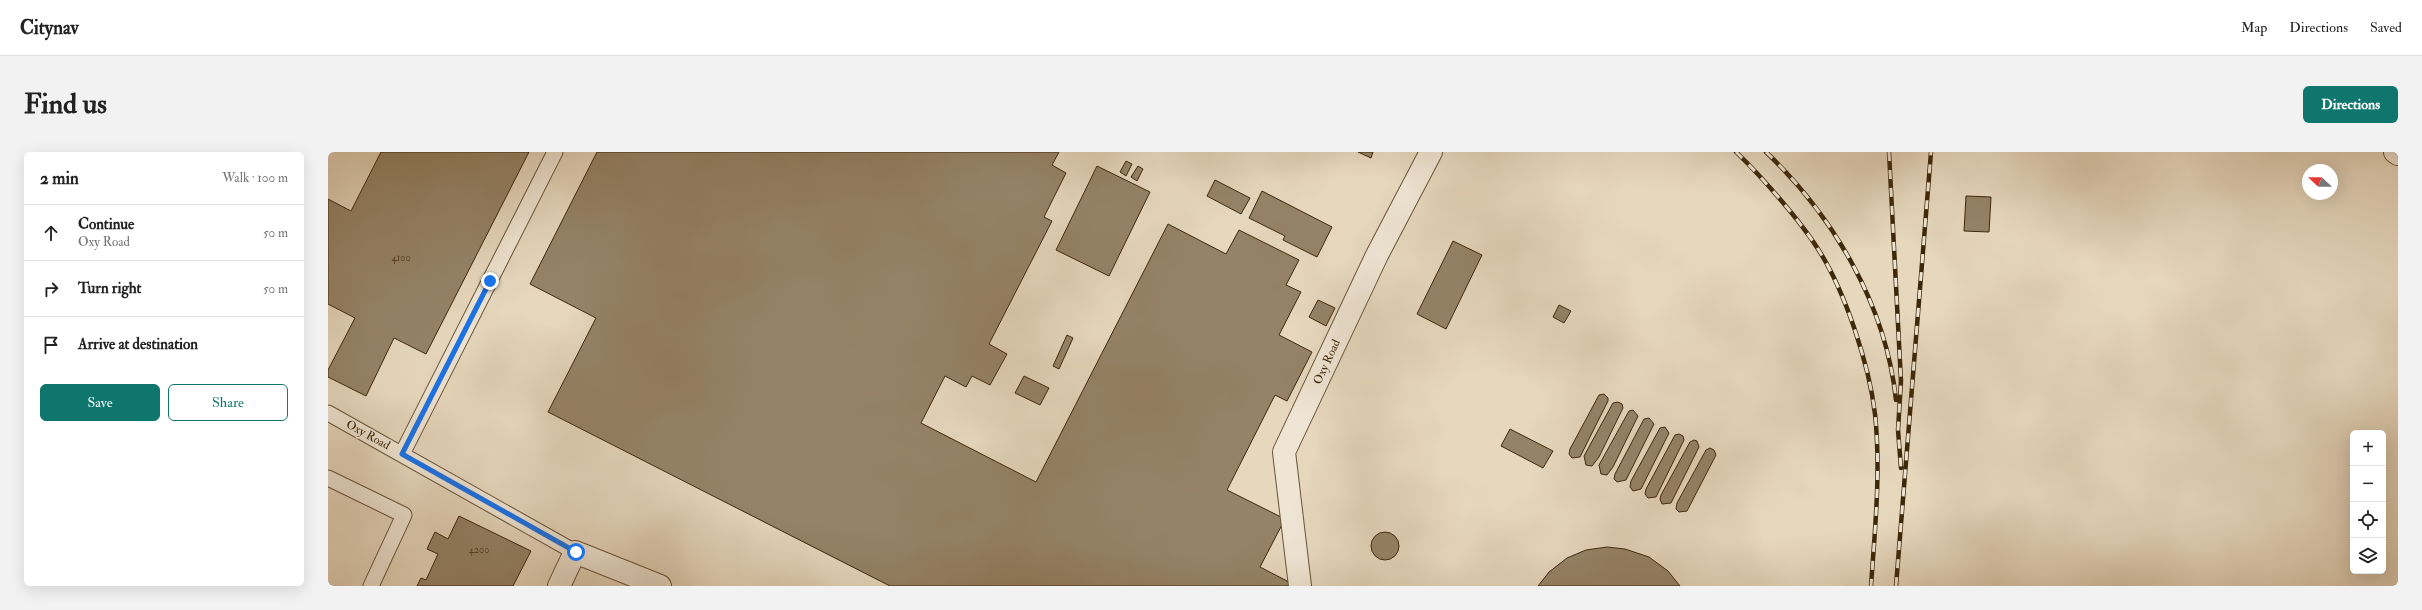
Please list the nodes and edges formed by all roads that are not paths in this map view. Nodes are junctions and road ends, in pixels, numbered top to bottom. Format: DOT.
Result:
graph roads {
  1 [pos="555,152"];
  2 [pos="1431,152"];
  3 [pos="2395,152"];
  4 [pos="2398,154"];
  5 [pos="328,413"];
  6 [pos="402,454"];
  7 [pos="328,478"];
  8 [pos="576,552"];
  9 [pos="371,586"];
  10 [pos="559,586"];
  11 [pos="660,586"];
  12 [pos="1300,586"];
  1 -- 6 [label="lane"];
  2 -- 12 [label="street, Oxy Road"];
  3 -- 4 [label="street"];
  5 -- 6 [label="lane, Oxy Road"];
  6 -- 8 [label="lane, Oxy Road"];
  7 -- 9 [label="lane"];
  8 -- 10 [label="street"];
  8 -- 11 [label="street, Oxy Road"];
}
